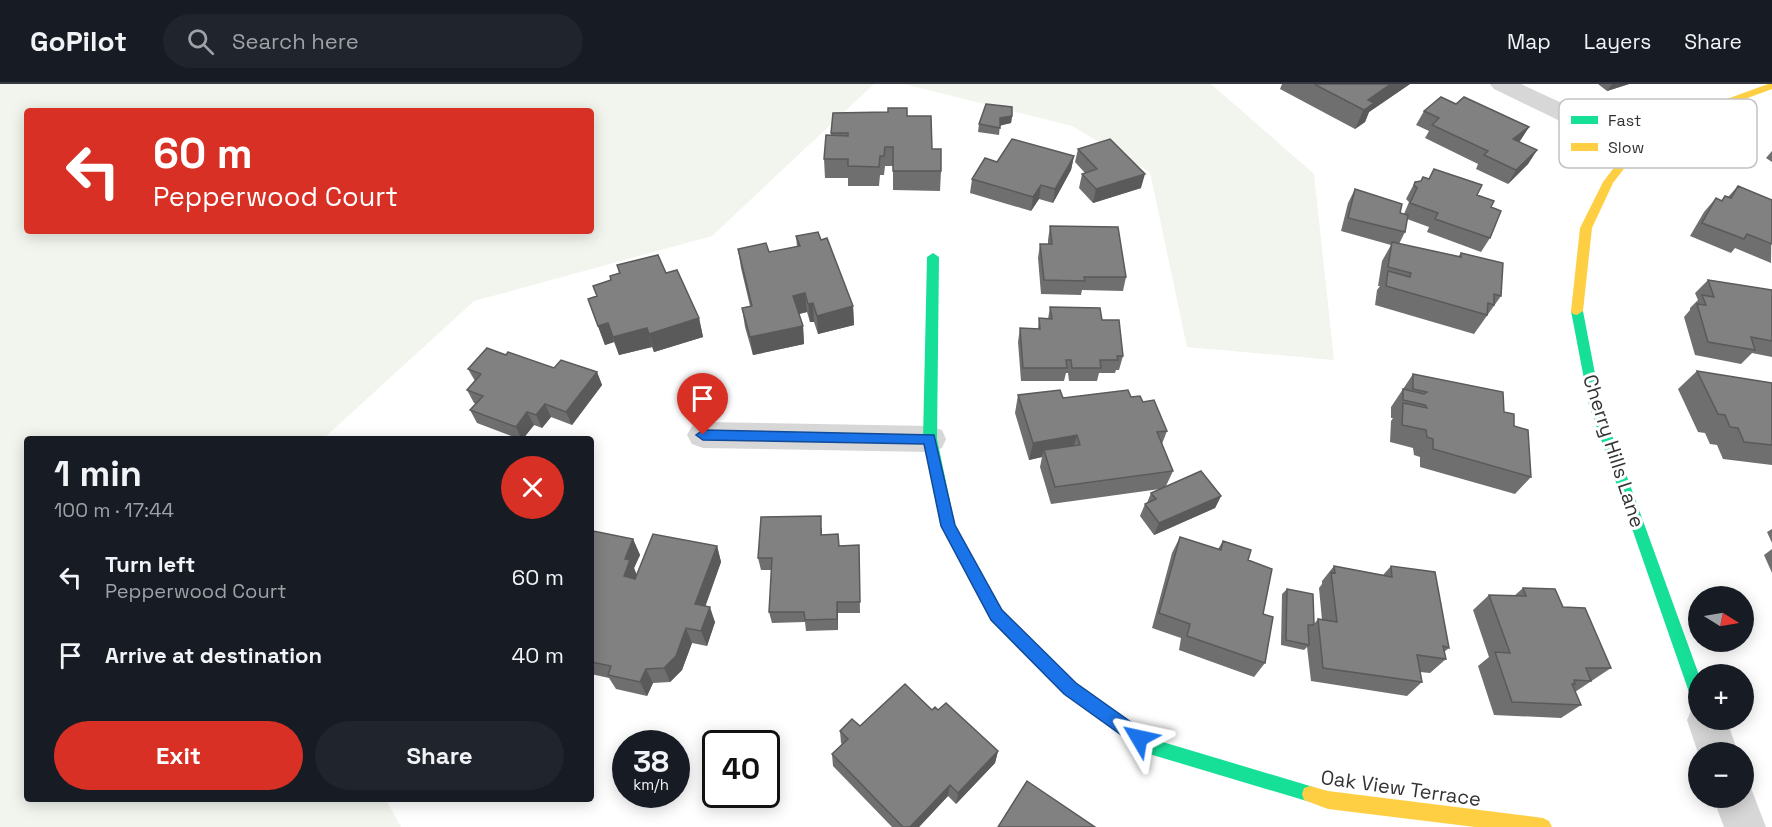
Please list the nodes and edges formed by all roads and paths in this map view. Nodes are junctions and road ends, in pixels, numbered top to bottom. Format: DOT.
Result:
graph roads {
  1 [pos="1502,84"];
  2 [pos="1772,86"];
  3 [pos="1736,99"];
  4 [pos="1559,111"];
  5 [pos="1619,168"];
  6 [pos="933,257"];
  7 [pos="703,435"];
  8 [pos="930,439"];
  9 [pos="1688,667"];
  10 [pos="1737,808"];
  11 [pos="1543,827"];
  12 [pos="1744,827"];
  1 -- 4 [label="street"];
  2 -- 3 [label="street, Cherry Hills Lane"];
  5 -- 9 [label="street, Cherry Hills Lane"];
  6 -- 8 [label="street, Oak View Terrace"];
  7 -- 8 [label="street"];
  8 -- 11 [label="street, Oak View Terrace"];
  10 -- 12 [label="street"];
}
